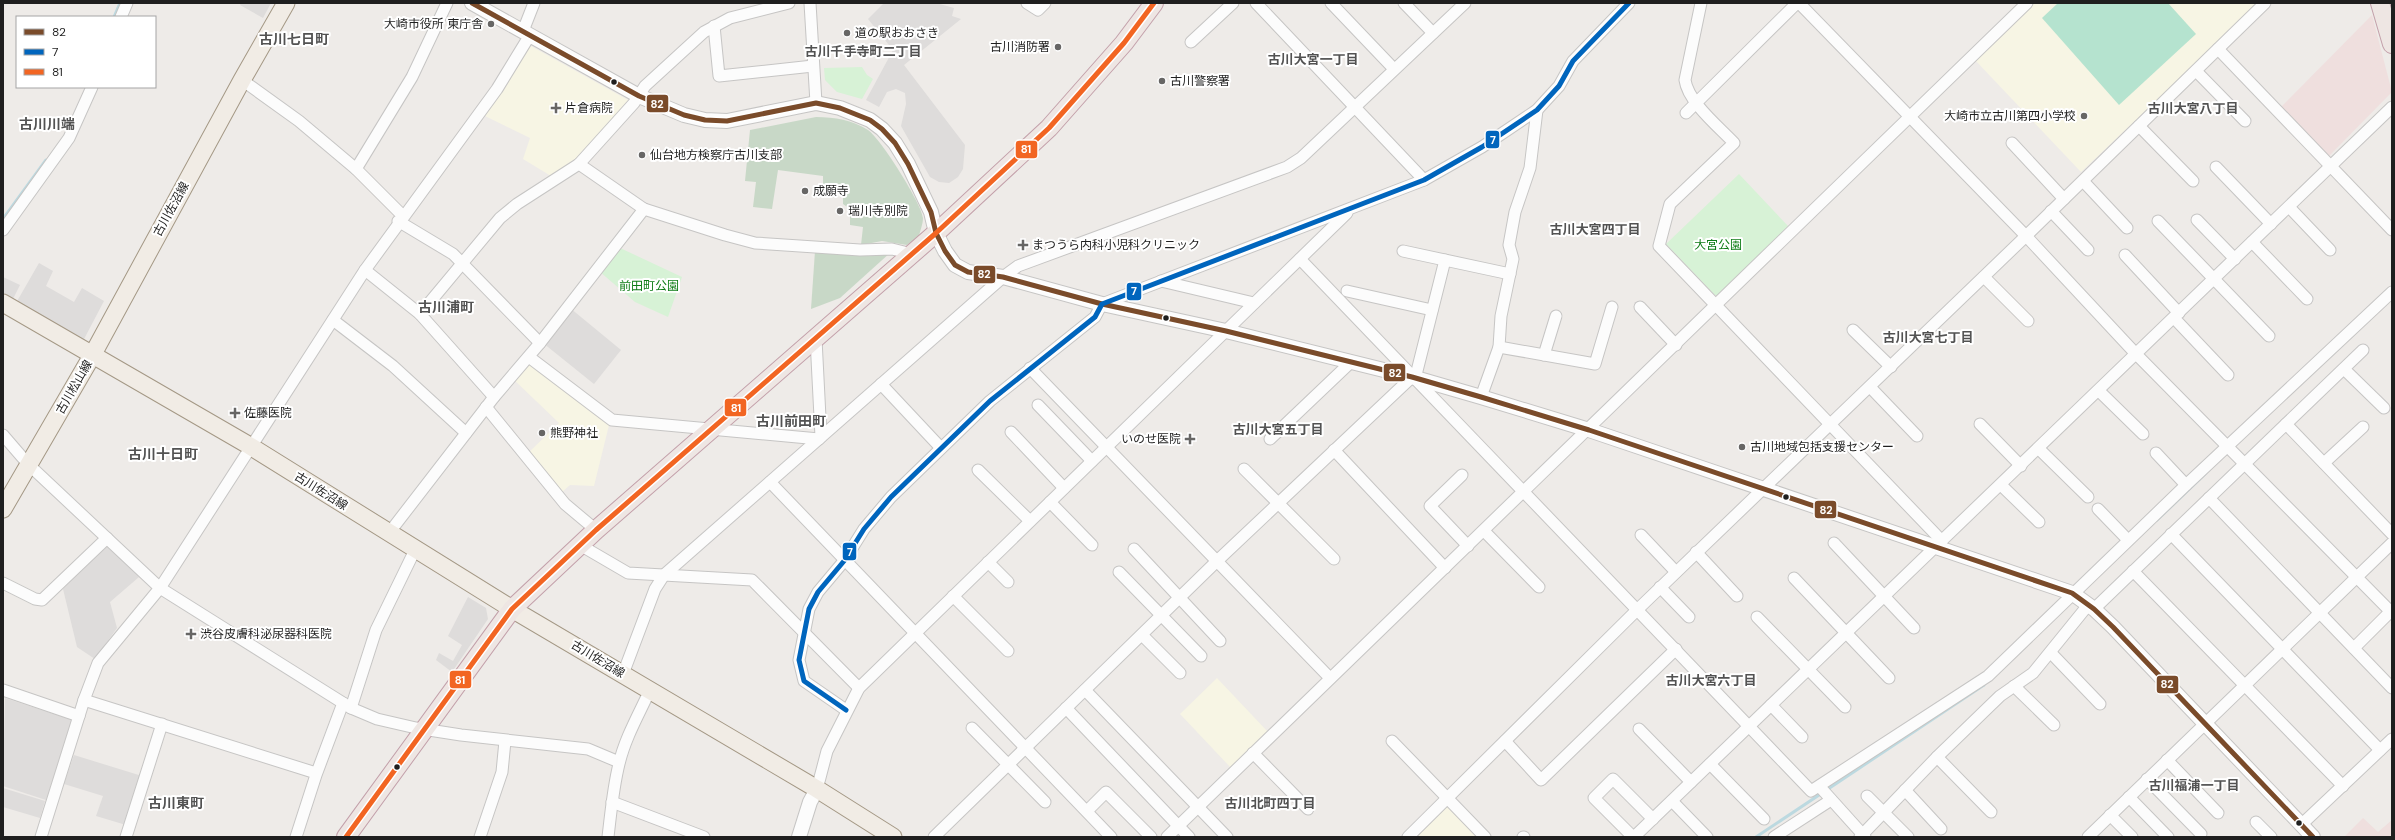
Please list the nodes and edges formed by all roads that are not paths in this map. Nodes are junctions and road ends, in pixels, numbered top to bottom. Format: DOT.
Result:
graph roads {
  1 [pos="127,3"];
  2 [pos="286,3"];
  3 [pos="447,3"];
  4 [pos="472,3"];
  5 [pos="534,3"];
  6 [pos="789,3"];
  7 [pos="810,3"];
  8 [pos="1027,3"];
  9 [pos="1045,3"];
  10 [pos="1154,3"];
  11 [pos="1233,3"];
  12 [pos="1256,3"];
  13 [pos="1331,3"];
  14 [pos="1404,3"];
  15 [pos="1465,3"];
  16 [pos="1629,3"];
  17 [pos="1701,3"];
  18 [pos="1798,3"];
  19 [pos="2027,3"];
  20 [pos="2265,3"];
  21 [pos="2380,3"];
  22 [pos="120,16"];
  23 [pos="714,26"];
  24 [pos="526,33"];
  25 [pos="1433,33"];
  26 [pos="1191,42"];
  27 [pos="2392,44"];
  28 [pos="2218,49"];
  29 [pos="813,66"];
  30 [pos="1394,69"];
  31 [pos="2196,71"];
  32 [pos="242,80"];
  33 [pos="92,88"];
  34 [pos="638,96"];
  35 [pos="816,103"];
  36 [pos="1696,103"];
  37 [pos="1355,107"];
  38 [pos="2392,107"];
  39 [pos="1537,110"];
  40 [pos="1686,113"];
  41 [pos="1910,117"];
  42 [pos="2245,121"];
  43 [pos="2138,126"];
  44 [pos="2012,143"];
  45 [pos="579,164"];
  46 [pos="2216,166"];
  47 [pos="2331,166"];
  48 [pos="356,169"];
  49 [pos="1424,180"];
  50 [pos="2083,181"];
  51 [pos="2193,181"];
  52 [pos="2064,199"];
  53 [pos="2289,207"];
  54 [pos="644,209"];
  55 [pos="1350,210"];
  56 [pos="2051,212"];
  57 [pos="400,219"];
  58 [pos="2197,220"];
  59 [pos="2158,221"];
  60 [pos="2271,224"];
  61 [pos="2127,228"];
  62 [pos="3,230"];
  63 [pos="2392,230"];
  64 [pos="936,233"];
  65 [pos="2026,236"];
  66 [pos="2252,242"];
  67 [pos="2088,250"];
  68 [pos="2330,250"];
  69 [pos="1403,251"];
  70 [pos="912,254"];
  71 [pos="2125,255"];
  72 [pos="1300,259"];
  73 [pos="2235,259"];
  74 [pos="1445,260"];
  75 [pos="462,262"];
  76 [pos="365,270"];
  77 [pos="1510,274"];
  78 [pos="1003,277"];
  79 [pos="1984,277"];
  80 [pos="2214,279"];
  81 [pos="1162,281"];
  82 [pos="1347,291"];
  83 [pos="2392,292"];
  84 [pos="2307,299"];
  85 [pos="1254,303"];
  86 [pos="3,304"];
  87 [pos="1102,304"];
  88 [pos="1717,306"];
  89 [pos="1612,307"];
  90 [pos="1640,307"];
  91 [pos="1432,310"];
  92 [pos="420,314"];
  93 [pos="1556,316"];
  94 [pos="2176,316"];
  95 [pos="332,320"];
  96 [pos="2028,321"];
  97 [pos="1226,330"];
  98 [pos="1854,330"];
  99 [pos="2269,336"];
  100 [pos="816,339"];
  101 [pos="540,343"];
  102 [pos="1676,345"];
  103 [pos="1499,347"];
  104 [pos="2363,350"];
  105 [pos="93,354"];
  106 [pos="2136,354"];
  107 [pos="1544,355"];
  108 [pos="529,357"];
  109 [pos="1351,362"];
  110 [pos="1891,367"];
  111 [pos="1030,368"];
  112 [pos="2344,369"];
  113 [pos="2228,375"];
  114 [pos="1412,377"];
  115 [pos="881,384"];
  116 [pos="1870,386"];
  117 [pos="2099,391"];
  118 [pos="494,397"];
  119 [pos="1481,397"];
  120 [pos="1038,405"];
  121 [pos="486,407"];
  122 [pos="2384,408"];
  123 [pos="1980,424"];
  124 [pos="2286,424"];
  125 [pos="1830,425"];
  126 [pos="2362,426"];
  127 [pos="713,429"];
  128 [pos="1589,430"];
  129 [pos="466,432"];
  130 [pos="1011,432"];
  131 [pos="2143,434"];
  132 [pos="3,435"];
  133 [pos="1917,436"];
  134 [pos="820,438"];
  135 [pos="1270,439"];
  136 [pos="250,446"];
  137 [pos="1107,447"];
  138 [pos="2227,447"];
  139 [pos="941,448"];
  140 [pos="2040,449"];
  141 [pos="1334,450"];
  142 [pos="2156,453"];
  143 [pos="1092,461"];
  144 [pos="2324,463"];
  145 [pos="28,464"];
  146 [pos="2244,464"];
  147 [pos="2021,466"];
  148 [pos="1244,469"];
  149 [pos="978,470"];
  150 [pos="1462,475"];
  151 [pos="770,482"];
  152 [pos="2002,485"];
  153 [pos="2186,485"];
  154 [pos="1064,488"];
  155 [pos="1763,488"];
  156 [pos="1525,492"];
  157 [pos="2088,497"];
  158 [pos="2209,498"];
  159 [pos="1050,502"];
  160 [pos="1278,503"];
  161 [pos="3,509"];
  162 [pos="2098,509"];
  163 [pos="1030,521"];
  164 [pos="2039,522"];
  165 [pos="596,530"];
  166 [pos="1484,531"];
  167 [pos="388,534"];
  168 [pos="2171,534"];
  169 [pos="2392,534"];
  170 [pos="1641,535"];
  171 [pos="107,538"];
  172 [pos="2128,540"];
  173 [pos="1834,543"];
  174 [pos="2392,543"];
  175 [pos="1939,544"];
  176 [pos="580,545"];
  177 [pos="1092,545"];
  178 [pos="1468,546"];
  179 [pos="1134,549"];
  180 [pos="415,550"];
  181 [pos="1696,552"];
  182 [pos="1334,559"];
  183 [pos="844,561"];
  184 [pos="1218,561"];
  185 [pos="988,562"];
  186 [pos="1445,568"];
  187 [pos="2133,571"];
  188 [pos="1119,572"];
  189 [pos="1676,572"];
  190 [pos="664,575"];
  191 [pos="2357,577"];
  192 [pos="1794,578"];
  193 [pos="1008,582"];
  194 [pos="3,583"];
  195 [pos="1539,587"];
  196 [pos="1660,587"];
  197 [pos="160,588"];
  198 [pos="954,596"];
  199 [pos="1737,596"];
  200 [pos="1181,597"];
  201 [pos="1884,597"];
  202 [pos="2083,600"];
  203 [pos="512,609"];
  204 [pos="1638,609"];
  205 [pos="2391,612"];
  206 [pos="2320,613"];
  207 [pos="1162,616"];
  208 [pos="1689,617"];
  209 [pos="1757,617"];
  210 [pos="1914,628"];
  211 [pos="804,632"];
  212 [pos="1846,633"];
  213 [pos="915,634"];
  214 [pos="1142,635"];
  215 [pos="1220,641"];
  216 [pos="2282,648"];
  217 [pos="2354,648"];
  218 [pos="1676,650"];
  219 [pos="1008,652"];
  220 [pos="2051,653"];
  221 [pos="1201,656"];
  222 [pos="1808,669"];
  223 [pos="1180,673"];
  224 [pos="623,674"];
  225 [pos="1330,678"];
  226 [pos="1890,678"];
  227 [pos="2390,681"];
  228 [pos="2244,685"];
  229 [pos="2014,686"];
  230 [pos="859,688"];
  231 [pos="650,690"];
  232 [pos="1085,690"];
  233 [pos="3,691"];
  234 [pos="84,700"];
  235 [pos="2100,704"];
  236 [pos="347,705"];
  237 [pos="1771,705"];
  238 [pos="1845,707"];
  239 [pos="1066,708"];
  240 [pos="846,710"];
  241 [pos="79,716"];
  242 [pos="162,724"];
  243 [pos="2204,724"];
  244 [pos="2054,726"];
  245 [pos="1748,727"];
  246 [pos="972,728"];
  247 [pos="424,729"];
  248 [pos="1639,729"];
  249 [pos="1802,737"];
  250 [pos="2392,739"];
  251 [pos="505,741"];
  252 [pos="1392,741"];
  253 [pos="1505,741"];
  254 [pos="1026,747"];
  255 [pos="2380,750"];
  256 [pos="1253,753"];
  257 [pos="1937,757"];
  258 [pos="2167,760"];
  259 [pos="619,762"];
  260 [pos="1710,764"];
  261 [pos="1008,765"];
  262 [pos="316,773"];
  263 [pos="2147,779"];
  264 [pos="1691,782"];
  265 [pos="2343,786"];
  266 [pos="1820,787"];
  267 [pos="817,789"];
  268 [pos="1904,790"];
  269 [pos="1867,796"];
  270 [pos="2129,797"];
  271 [pos="1448,798"];
  272 [pos="1830,798"];
  273 [pos="1672,801"];
  274 [pos="612,802"];
  275 [pos="1045,802"];
  276 [pos="1198,807"];
  277 [pos="1308,809"];
  278 [pos="1087,811"];
  279 [pos="1883,812"];
  280 [pos="1991,812"];
  281 [pos="2218,813"];
  282 [pos="2110,815"];
  283 [pos="1653,819"];
  284 [pos="1764,819"];
  285 [pos="2256,822"];
  286 [pos="2301,825"];
  287 [pos="1179,826"];
  288 [pos="1941,829"];
  289 [pos="2201,834"];
  290 [pos="1862,836"];
  291 [pos="41,837"];
  292 [pos="126,837"];
  293 [pos="296,837"];
  294 [pos="346,837"];
  295 [pos="480,837"];
  296 [pos="608,837"];
  297 [pos="704,837"];
  298 [pos="799,837"];
  299 [pos="893,837"];
  300 [pos="934,837"];
  301 [pos="1111,837"];
  302 [pos="1151,837"];
  303 [pos="1167,837"];
  304 [pos="1189,837"];
  305 [pos="1227,837"];
  306 [pos="1408,837"];
  307 [pos="1485,837"];
  308 [pos="1634,837"];
  309 [pos="1707,837"];
  310 [pos="1774,837"];
  311 [pos="1908,837"];
  312 [pos="2088,837"];
  313 [pos="2132,837"];
  314 [pos="2168,837"];
  315 [pos="2270,837"];
  316 [pos="2313,837"];
  1 -- 22 [label="street"];
  2 -- 32 [label="main road, 古川佐沼線"];
  3 -- 48 [label="street"];
  4 -- 24 [label="street"];
  5 -- 24 [label="street"];
  6 -- 23 [label="street"];
  7 -- 29 [label="street"];
  8 -- 9 [label="street"];
  10 -- 64 [label="highway"];
  11 -- 26 [label="street"];
  12 -- 37 [label="street"];
  13 -- 30 [label="street"];
  14 -- 25 [label="street"];
  15 -- 25 [label="street"];
  16 -- 39 [label="street"];
  17 -- 36 [label="street"];
  18 -- 36 [label="street"];
  18 -- 41 [label="street"];
  19 -- 41 [label="street"];
  20 -- 28 [label="street"];
  21 -- 27 [label="highway"];
  23 -- 29 [label="street"];
  23 -- 34 [label="street"];
  24 -- 34 [label="street"];
  24 -- 57 [label="street"];
  25 -- 30 [label="street"];
  28 -- 31 [label="street"];
  28 -- 47 [label="street"];
  29 -- 35 [label="street"];
  30 -- 37 [label="street"];
  31 -- 42 [label="street"];
  31 -- 43 [label="street"];
  32 -- 48 [label="street"];
  32 -- 105 [label="main road, 古川佐沼線"];
  33 -- 62 [label="street"];
  34 -- 35 [label="street"];
  34 -- 45 [label="street"];
  35 -- 64 [label="street"];
  36 -- 40 [label="street"];
  36 -- 88 [label="street"];
  37 -- 49 [label="street"];
  37 -- 78 [label="street"];
  38 -- 47 [label="street"];
  39 -- 49 [label="street"];
  39 -- 77 [label="street"];
  41 -- 65 [label="street"];
  41 -- 88 [label="street"];
  43 -- 50 [label="street"];
  43 -- 51 [label="street"];
  44 -- 52 [label="street"];
  45 -- 54 [label="street"];
  45 -- 75 [label="street"];
  46 -- 60 [label="street"];
  47 -- 53 [label="street"];
  47 -- 63 [label="street"];
  48 -- 57 [label="street"];
  49 -- 55 [label="street"];
  50 -- 52 [label="street"];
  50 -- 61 [label="street"];
  52 -- 56 [label="street"];
  53 -- 60 [label="street"];
  53 -- 68 [label="street"];
  54 -- 70 [label="street"];
  54 -- 101 [label="street"];
  55 -- 72 [label="street"];
  55 -- 81 [label="street"];
  56 -- 65 [label="street"];
  56 -- 67 [label="street"];
  57 -- 75 [label="street"];
  57 -- 76 [label="street"];
  58 -- 73 [label="street"];
  59 -- 80 [label="street"];
  60 -- 66 [label="street"];
  64 -- 70 [label="highway"];
  64 -- 78 [label="street"];
  65 -- 79 [label="street"];
  65 -- 106 [label="street"];
  66 -- 73 [label="street"];
  66 -- 84 [label="street"];
  69 -- 74 [label="street"];
  70 -- 100 [label="highway"];
  71 -- 94 [label="street"];
  72 -- 85 [label="street"];
  72 -- 114 [label="street"];
  73 -- 80 [label="street"];
  74 -- 77 [label="street"];
  74 -- 91 [label="street"];
  75 -- 92 [label="street"];
  75 -- 101 [label="street"];
  76 -- 92 [label="street"];
  76 -- 95 [label="street"];
  77 -- 103 [label="street"];
  78 -- 87 [label="street"];
  78 -- 115 [label="street"];
  79 -- 96 [label="street"];
  79 -- 110 [label="street"];
  80 -- 94 [label="street"];
  80 -- 99 [label="street"];
  81 -- 85 [label="street"];
  81 -- 87 [label="street"];
  82 -- 91 [label="street"];
  83 -- 138 [label="street"];
  85 -- 97 [label="street"];
  86 -- 105 [label="main road, 古川松山線"];
  87 -- 97 [label="street"];
  87 -- 111 [label="street"];
  88 -- 102 [label="street"];
  88 -- 125 [label="street"];
  89 -- 107 [label="street"];
  90 -- 102 [label="street"];
  91 -- 114 [label="street"];
  92 -- 118 [label="street"];
  93 -- 107 [label="street"];
  94 -- 106 [label="street"];
  94 -- 113 [label="street"];
  95 -- 129 [label="street"];
  95 -- 136 [label="street"];
  97 -- 109 [label="street"];
  97 -- 137 [label="street"];
  98 -- 110 [label="street"];
  100 -- 127 [label="highway"];
  100 -- 134 [label="street"];
  101 -- 108 [label="street"];
  102 -- 128 [label="street"];
  103 -- 107 [label="street"];
  103 -- 119 [label="street"];
  104 -- 112 [label="street"];
  105 -- 136 [label="main road, 古川佐沼線"];
  105 -- 145 [label="main road, 古川松山線"];
  106 -- 117 [label="street"];
  106 -- 138 [label="street"];
  108 -- 118 [label="street"];
  108 -- 127 [label="street"];
  109 -- 114 [label="street"];
  109 -- 135 [label="street"];
  110 -- 116 [label="street"];
  111 -- 137 [label="street"];
  111 -- 139 [label="street"];
  112 -- 122 [label="street"];
  112 -- 124 [label="street"];
  114 -- 119 [label="street"];
  114 -- 141 [label="street"];
  114 -- 156 [label="street"];
  115 -- 134 [label="street"];
  115 -- 139 [label="street"];
  116 -- 125 [label="street"];
  116 -- 133 [label="street"];
  117 -- 131 [label="street"];
  117 -- 140 [label="street"];
  118 -- 121 [label="street"];
  119 -- 128 [label="street"];
  120 -- 143 [label="street"];
  121 -- 129 [label="street"];
  121 -- 165 [label="street"];
  123 -- 147 [label="street"];
  124 -- 144 [label="street"];
  124 -- 146 [label="street"];
  125 -- 155 [label="street"];
  125 -- 175 [label="street"];
  126 -- 144 [label="street"];
  127 -- 134 [label="street"];
  127 -- 165 [label="highway"];
  128 -- 155 [label="street"];
  128 -- 156 [label="street"];
  129 -- 167 [label="street"];
  130 -- 154 [label="street"];
  132 -- 145 [label="street"];
  134 -- 151 [label="street"];
  136 -- 167 [label="main road, 古川佐沼線"];
  136 -- 197 [label="street"];
  137 -- 143 [label="street"];
  137 -- 184 [label="street"];
  138 -- 146 [label="street"];
  138 -- 153 [label="street"];
  139 -- 183 [label="street"];
  140 -- 147 [label="street"];
  140 -- 157 [label="street"];
  141 -- 160 [label="street"];
  141 -- 186 [label="street"];
  142 -- 153 [label="street"];
  143 -- 154 [label="street"];
  144 -- 169 [label="street"];
  145 -- 161 [label="main road, 古川松山線"];
  145 -- 171 [label="street"];
  146 -- 158 [label="street"];
  146 -- 191 [label="street"];
  147 -- 152 [label="street"];
  148 -- 160 [label="street"];
  149 -- 163 [label="street"];
  150 -- 178 [label="street"];
  151 -- 183 [label="street"];
  151 -- 190 [label="street"];
  152 -- 164 [label="street"];
  152 -- 175 [label="street"];
  153 -- 172 [label="street"];
  154 -- 159 [label="street"];
  155 -- 175 [label="street"];
  155 -- 181 [label="street"];
  156 -- 166 [label="street"];
  156 -- 204 [label="street"];
  158 -- 168 [label="street"];
  158 -- 206 [label="street"];
  159 -- 163 [label="street"];
  159 -- 177 [label="street"];
  160 -- 182 [label="street"];
  160 -- 184 [label="street"];
  162 -- 172 [label="street"];
  163 -- 185 [label="street"];
  165 -- 176 [label="highway"];
  166 -- 178 [label="street"];
  166 -- 195 [label="street"];
  167 -- 180 [label="main road, 古川佐沼線"];
  168 -- 187 [label="street"];
  168 -- 216 [label="street"];
  170 -- 189 [label="street"];
  171 -- 194 [label="street"];
  171 -- 197 [label="street"];
  172 -- 202 [label="street"];
  173 -- 201 [label="street"];
  174 -- 191 [label="street"];
  175 -- 201 [label="street"];
  175 -- 202 [label="street"];
  176 -- 190 [label="street"];
  176 -- 203 [label="highway"];
  178 -- 186 [label="street"];
  179 -- 200 [label="street"];
  180 -- 203 [label="main road, 古川佐沼線"];
  180 -- 236 [label="street"];
  181 -- 189 [label="street"];
  181 -- 199 [label="street"];
  183 -- 211 [label="street"];
  183 -- 213 [label="street"];
  184 -- 200 [label="street"];
  184 -- 225 [label="street"];
  185 -- 193 [label="street"];
  185 -- 198 [label="street"];
  186 -- 225 [label="street"];
  187 -- 202 [label="street"];
  187 -- 228 [label="street"];
  188 -- 207 [label="street"];
  189 -- 196 [label="street"];
  190 -- 211 [label="street"];
  190 -- 224 [label="street"];
  191 -- 205 [label="street"];
  191 -- 206 [label="street"];
  192 -- 212 [label="street"];
  196 -- 204 [label="street"];
  196 -- 208 [label="street"];
  197 -- 234 [label="street"];
  197 -- 236 [label="street"];
  198 -- 213 [label="street"];
  198 -- 219 [label="street"];
  200 -- 207 [label="street"];
  200 -- 215 [label="street"];
  201 -- 210 [label="street"];
  201 -- 212 [label="street"];
  202 -- 220 [label="street"];
  202 -- 243 [label="street"];
  202 -- 266 [label="street"];
  203 -- 224 [label="main road, 古川佐沼線"];
  203 -- 247 [label="highway"];
  204 -- 218 [label="street"];
  204 -- 253 [label="street"];
  205 -- 217 [label="street"];
  206 -- 216 [label="street"];
  206 -- 217 [label="street"];
  207 -- 214 [label="street"];
  207 -- 221 [label="street"];
  209 -- 222 [label="street"];
  211 -- 230 [label="street"];
  211 -- 240 [label="street"];
  212 -- 222 [label="street"];
  212 -- 226 [label="street"];
  213 -- 230 [label="street"];
  213 -- 254 [label="street"];
  214 -- 223 [label="street"];
  214 -- 232 [label="street"];
  216 -- 228 [label="street"];
  216 -- 255 [label="street"];
  217 -- 227 [label="street"];
  218 -- 245 [label="street"];
  218 -- 253 [label="street"];
  220 -- 229 [label="street"];
  220 -- 235 [label="street"];
  222 -- 237 [label="street"];
  222 -- 238 [label="street"];
  224 -- 231 [label="main road, 古川佐沼線"];
  225 -- 256 [label="street"];
  228 -- 243 [label="street"];
  228 -- 265 [label="street"];
  229 -- 244 [label="street"];
  229 -- 257 [label="street"];
  230 -- 240 [label="street"];
  231 -- 259 [label="street"];
  231 -- 267 [label="main road, 古川佐沼線"];
  232 -- 239 [label="street"];
  232 -- 276 [label="street"];
  233 -- 241 [label="street"];
  234 -- 241 [label="street"];
  234 -- 242 [label="street"];
  236 -- 247 [label="street"];
  236 -- 262 [label="street"];
  237 -- 245 [label="street"];
  237 -- 249 [label="street"];
  239 -- 254 [label="street"];
  239 -- 287 [label="street"];
  240 -- 267 [label="street"];
  241 -- 291 [label="street"];
  242 -- 262 [label="street"];
  242 -- 292 [label="street"];
  243 -- 258 [label="street"];
  243 -- 286 [label="street"];
  245 -- 260 [label="street"];
  245 -- 266 [label="street"];
  246 -- 261 [label="street"];
  247 -- 251 [label="street"];
  247 -- 294 [label="highway"];
  248 -- 264 [label="street"];
  250 -- 255 [label="street"];
  251 -- 259 [label="street"];
  251 -- 295 [label="street"];
  252 -- 271 [label="street"];
  253 -- 271 [label="street"];
  254 -- 261 [label="street"];
  254 -- 278 [label="street"];
  255 -- 265 [label="street"];
  256 -- 276 [label="street"];
  256 -- 277 [label="street"];
  257 -- 268 [label="street"];
  257 -- 280 [label="street"];
  258 -- 263 [label="street"];
  258 -- 281 [label="street"];
  259 -- 274 [label="street"];
  260 -- 264 [label="street"];
  260 -- 284 [label="street"];
  261 -- 275 [label="street"];
  261 -- 300 [label="street"];
  262 -- 293 [label="street"];
  263 -- 270 [label="street"];
  263 -- 289 [label="street"];
  264 -- 273 [label="street"];
  265 -- 286 [label="street"];
  266 -- 272 [label="street"];
  267 -- 298 [label="street"];
  267 -- 299 [label="main road, 古川佐沼線"];
  268 -- 279 [label="street"];
  268 -- 288 [label="street"];
  269 -- 279 [label="street"];
  270 -- 282 [label="street"];
  270 -- 314 [label="street"];
  271 -- 306 [label="street"];
  271 -- 307 [label="street"];
  272 -- 290 [label="street"];
  272 -- 310 [label="street"];
  273 -- 283 [label="street"];
  273 -- 309 [label="street"];
  274 -- 296 [label="street"];
  274 -- 297 [label="street"];
  276 -- 287 [label="street"];
  276 -- 305 [label="street"];
  278 -- 301 [label="street"];
  278 -- 302 [label="street"];
  279 -- 290 [label="street"];
  279 -- 311 [label="street"];
  282 -- 312 [label="street"];
  282 -- 313 [label="street"];
  283 -- 308 [label="street"];
  283 -- 308 [label="street"];
  285 -- 315 [label="street"];
  286 -- 316 [label="street"];
  287 -- 303 [label="street"];
  287 -- 304 [label="street"];
}
